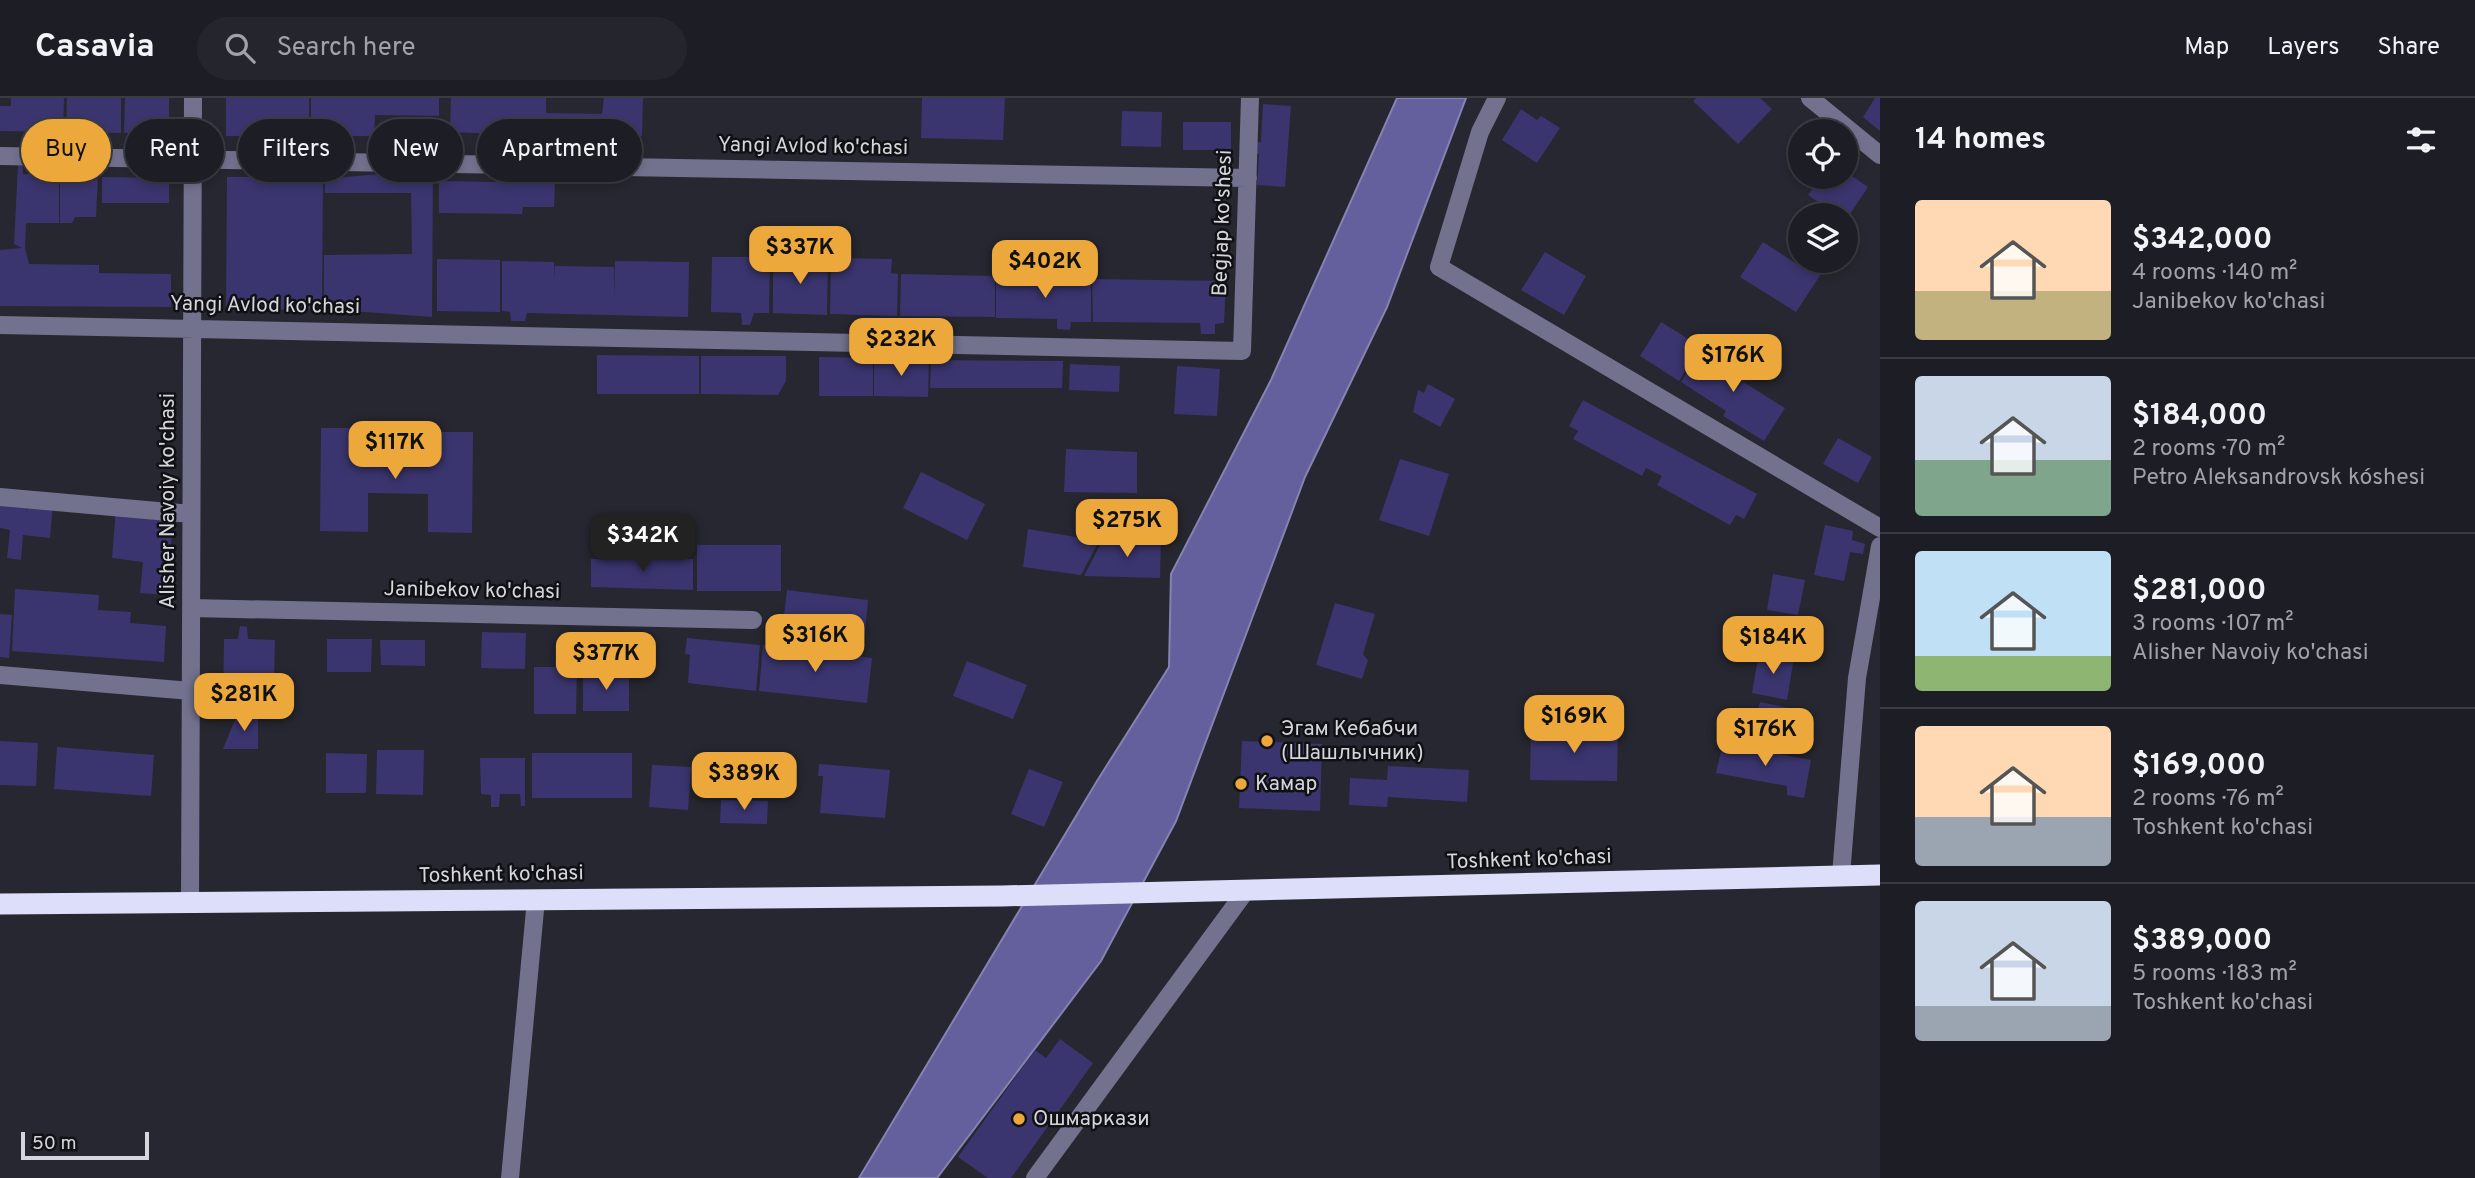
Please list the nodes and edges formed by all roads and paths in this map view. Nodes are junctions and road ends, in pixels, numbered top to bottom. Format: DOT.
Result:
graph roads {
  1 [pos="193,98"];
  2 [pos="1250,98"];
  3 [pos="1497,98"];
  4 [pos="1810,98"];
  5 [pos="193,119"];
  6 [pos="1880,155"];
  7 [pos="0,156"];
  8 [pos="125,157"];
  9 [pos="224,159"];
  10 [pos="1248,178"];
  11 [pos="192,182"];
  12 [pos="0,325"];
  13 [pos="192,327"];
  14 [pos="1242,351"];
  15 [pos="0,497"];
  16 [pos="191,514"];
  17 [pos="1880,528"];
  18 [pos="1880,546"];
  19 [pos="191,608"];
  20 [pos="753,620"];
  21 [pos="0,675"];
  22 [pos="191,691"];
  23 [pos="1841,875"];
  24 [pos="1880,875"];
  25 [pos="1245,892"];
  26 [pos="536,899"];
  27 [pos="0,904"];
  28 [pos="190,904"];
  29 [pos="510,1178"];
  30 [pos="1035,1178"];
  1 -- 5 [label="street, Alisher Navoiy ko'chasi"];
  2 -- 10 [label="street, Begjap ko'shesi"];
  3 -- 17 [label="street"];
  4 -- 6 [label="street"];
  7 -- 8 [label="street, Yangi Avlod ko'chasi"];
  9 -- 10 [label="street, Yangi Avlod ko'chasi"];
  10 -- 14 [label="street, Begjap ko'shesi"];
  11 -- 13 [label="street, Alisher Navoiy ko'chasi"];
  12 -- 13 [label="street, Yangi Avlod ko'chasi"];
  13 -- 14 [label="street, Yangi Avlod ko'chasi"];
  13 -- 16 [label="street, Alisher Navoiy ko'chasi"];
  15 -- 16 [label="street"];
  16 -- 19 [label="street, Alisher Navoiy ko'chasi"];
  18 -- 23 [label="street"];
  19 -- 20 [label="street, Janibekov ko'chasi"];
  19 -- 22 [label="street, Alisher Navoiy ko'chasi"];
  21 -- 22 [label="street"];
  22 -- 28 [label="street, Alisher Navoiy ko'chasi"];
  23 -- 24 [label="highway, Toshkent ko'chasi"];
  23 -- 25 [label="highway, Toshkent ko'chasi"];
  25 -- 26 [label="highway, Toshkent ko'chasi"];
  25 -- 30 [label="street"];
  26 -- 28 [label="highway, Toshkent ko'chasi"];
  26 -- 29 [label="street"];
  27 -- 28 [label="highway, Toshkent ko'chasi"];
}
